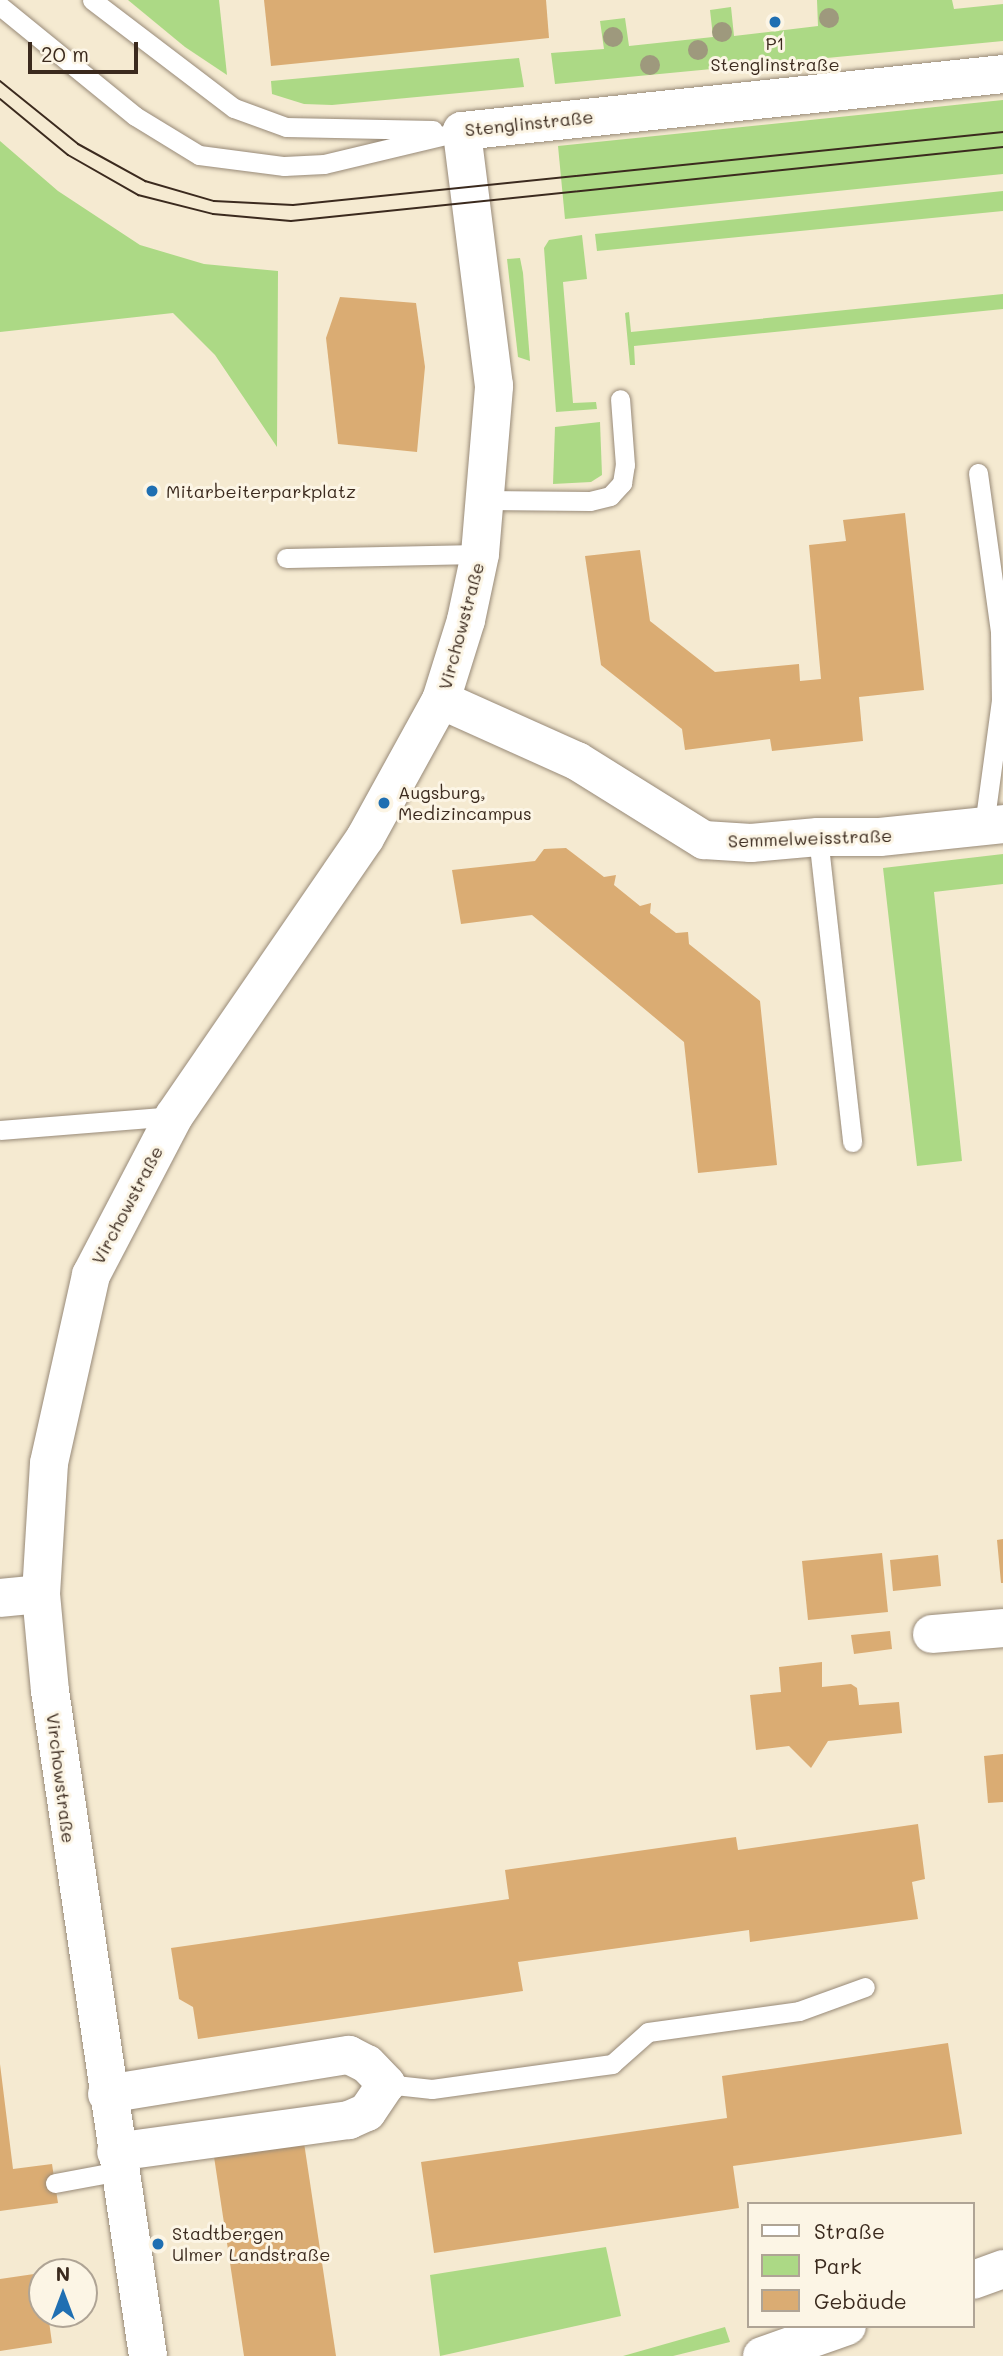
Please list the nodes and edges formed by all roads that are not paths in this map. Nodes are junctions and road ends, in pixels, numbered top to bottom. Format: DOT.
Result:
graph roads {
  1 [pos="92,0"];
  2 [pos="0,6"];
  3 [pos="1003,74"];
  4 [pos="462,131"];
  5 [pos="621,399"];
  6 [pos="978,473"];
  7 [pos="485,500"];
  8 [pos="480,554"];
  9 [pos="286,558"];
  10 [pos="441,700"];
  11 [pos="994,825"];
  12 [pos="818,836"];
  13 [pos="174,1116"];
  14 [pos="0,1130"];
  15 [pos="852,1142"];
  16 [pos="41,1594"];
  17 [pos="0,1598"];
  18 [pos="1003,1628"];
  19 [pos="932,1634"];
  20 [pos="865,1987"];
  21 [pos="386,2084"];
  22 [pos="107,2094"];
  23 [pos="117,2162"];
  24 [pos="55,2183"];
  25 [pos="1003,2269"];
  26 [pos="975,2279"];
  27 [pos="842,2328"];
  28 [pos="785,2352"];
  29 [pos="148,2356"];
  1 -- 4 [label="lane, Stenglinstraße"];
  2 -- 4 [label="lane"];
  3 -- 4 [label="street, Stenglinstraße"];
  4 -- 7 [label="street, Virchowstraße"];
  5 -- 7 [label="lane"];
  6 -- 11 [label="lane"];
  7 -- 8 [label="street, Virchowstraße"];
  8 -- 9 [label="lane"];
  8 -- 10 [label="street, Virchowstraße"];
  10 -- 12 [label="street, Semmelweisstraße"];
  10 -- 13 [label="street, Virchowstraße"];
  11 -- 12 [label="street, Semmelweisstraße"];
  12 -- 15 [label="lane"];
  13 -- 14 [label="lane"];
  13 -- 16 [label="street, Virchowstraße"];
  16 -- 17 [label="street"];
  16 -- 22 [label="street, Virchowstraße"];
  18 -- 19 [label="street"];
  20 -- 21 [label="lane"];
  21 -- 22 [label="street"];
  21 -- 23 [label="street"];
  22 -- 23 [label="street, Virchowstraße"];
  23 -- 24 [label="lane"];
  23 -- 29 [label="street, Virchowstraße"];
  25 -- 26 [label="street"];
  27 -- 28 [label="street"];
}
